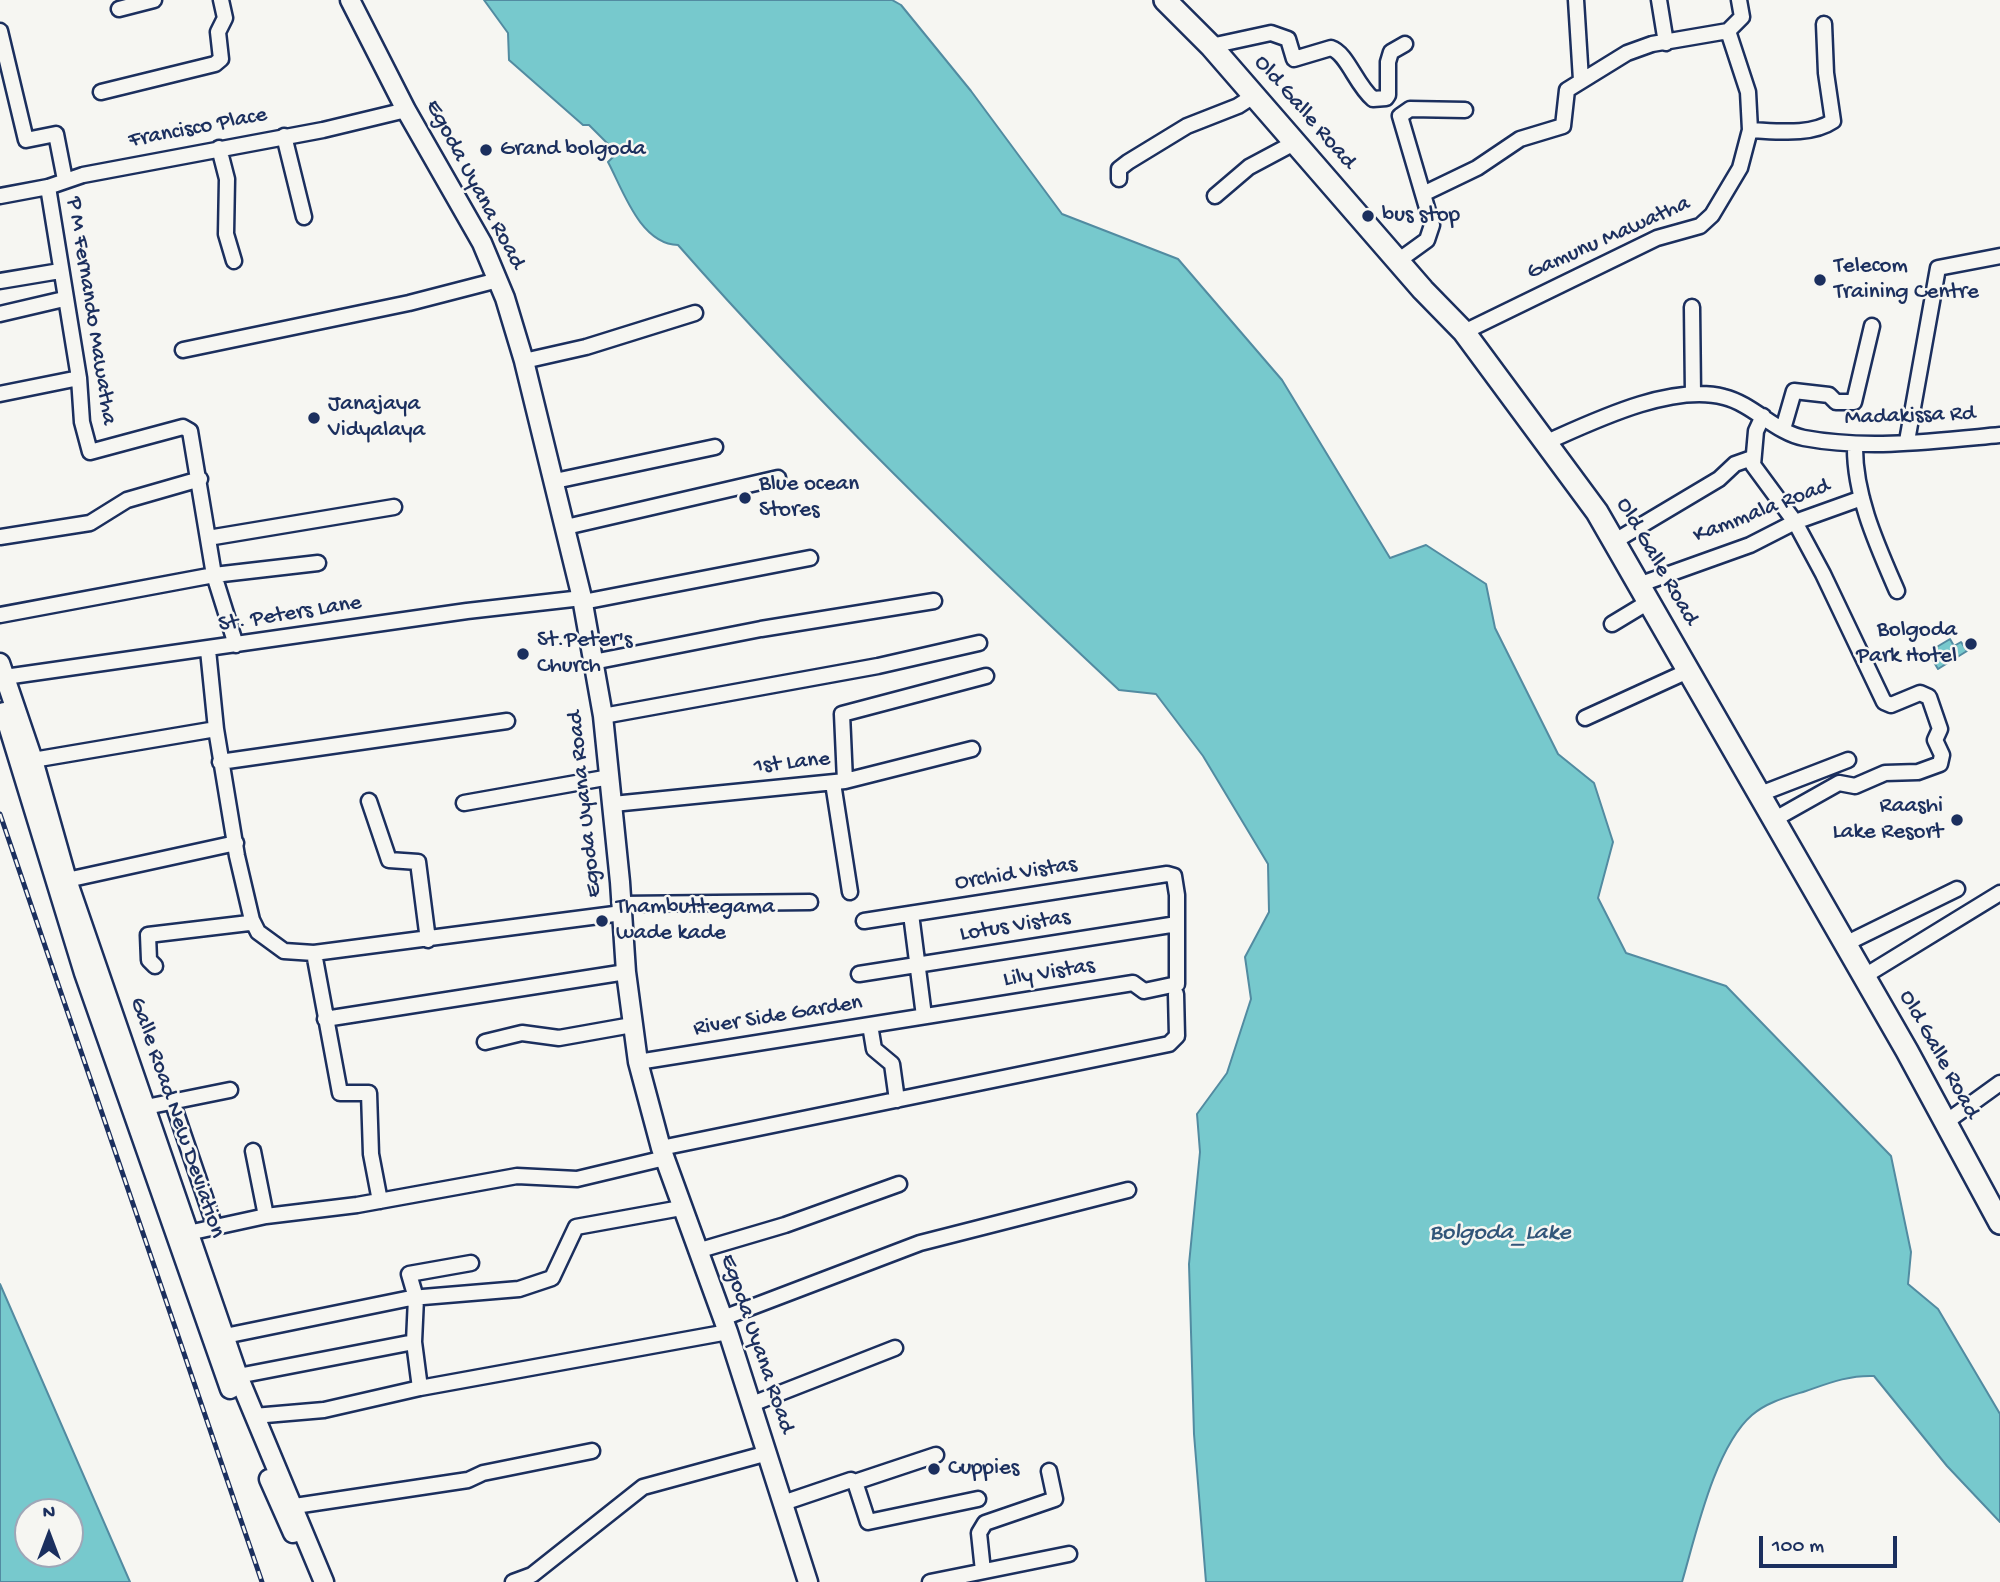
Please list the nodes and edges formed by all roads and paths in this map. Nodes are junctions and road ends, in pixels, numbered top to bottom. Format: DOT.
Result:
graph roads {
  1 [pos="154,0"];
  2 [pos="221,0"];
  3 [pos="350,0"];
  4 [pos="1576,0"];
  5 [pos="1660,0"];
  6 [pos="1739,0"];
  7 [pos="1174,2"];
  8 [pos="119,9"];
  9 [pos="1824,24"];
  10 [pos="0,31"];
  11 [pos="1728,31"];
  12 [pos="1666,43"];
  13 [pos="1405,44"];
  14 [pos="1211,46"];
  15 [pos="1581,80"];
  16 [pos="101,92"];
  17 [pos="1388,94"];
  18 [pos="1255,95"];
  19 [pos="406,110"];
  20 [pos="1465,110"];
  21 [pos="1403,111"];
  22 [pos="1750,130"];
  23 [pos="284,136"];
  24 [pos="1294,143"];
  25 [pos="219,148"];
  26 [pos="1119,179"];
  27 [pos="65,180"];
  28 [pos="48,187"];
  29 [pos="1423,194"];
  30 [pos="0,195"];
  31 [pos="1215,196"];
  32 [pos="304,217"];
  33 [pos="2000,257"];
  34 [pos="234,261"];
  35 [pos="1398,261"];
  36 [pos="60,271"];
  37 [pos="498,280"];
  38 [pos="0,281"];
  39 [pos="64,299"];
  40 [pos="1692,307"];
  41 [pos="695,313"];
  42 [pos="0,314"];
  43 [pos="1872,326"];
  44 [pos="1464,332"];
  45 [pos="183,350"];
  46 [pos="524,361"];
  47 [pos="79,378"];
  48 [pos="0,394"];
  49 [pos="1693,394"];
  50 [pos="1763,416"];
  51 [pos="1783,429"];
  52 [pos="2000,435"];
  53 [pos="1907,441"];
  54 [pos="1547,442"];
  55 [pos="1855,445"];
  56 [pos="715,446"];
  57 [pos="1752,458"];
  58 [pos="778,478"];
  59 [pos="200,479"];
  60 [pos="555,481"];
  61 [pos="1862,498"];
  62 [pos="394,507"];
  63 [pos="1795,522"];
  64 [pos="566,527"];
  65 [pos="0,537"];
  66 [pos="208,538"];
  67 [pos="1615,541"];
  68 [pos="810,558"];
  69 [pos="318,563"];
  70 [pos="214,575"];
  71 [pos="1897,591"];
  72 [pos="1645,593"];
  73 [pos="582,600"];
  74 [pos="934,601"];
  75 [pos="0,615"];
  76 [pos="1612,624"];
  77 [pos="979,643"];
  78 [pos="236,645"];
  79 [pos="208,650"];
  80 [pos="593,662"];
  81 [pos="2,670"];
  82 [pos="1688,671"];
  83 [pos="986,676"];
  84 [pos="0,699"];
  85 [pos="603,716"];
  86 [pos="1585,718"];
  87 [pos="507,721"];
  88 [pos="216,729"];
  89 [pos="972,749"];
  90 [pos="33,760"];
  91 [pos="1848,760"];
  92 [pos="220,762"];
  93 [pos="610,777"];
  94 [pos="839,782"];
  95 [pos="1760,794"];
  96 [pos="369,801"];
  97 [pos="464,803"];
  98 [pos="613,804"];
  99 [pos="1775,819"];
  100 [pos="236,843"];
  101 [pos="67,880"];
  102 [pos="1957,889"];
  103 [pos="850,892"];
  104 [pos="2000,893"];
  105 [pos="810,902"];
  106 [pos="622,908"];
  107 [pos="911,914"];
  108 [pos="252,919"];
  109 [pos="864,921"];
  110 [pos="1177,924"];
  111 [pos="428,940"];
  112 [pos="1845,944"];
  113 [pos="314,953"];
  114 [pos="918,965"];
  115 [pos="155,966"];
  116 [pos="626,972"];
  117 [pos="859,974"];
  118 [pos="1863,977"];
  119 [pos="1176,989"];
  120 [pos="924,1016"];
  121 [pos="325,1019"];
  122 [pos="632,1025"];
  123 [pos="870,1025"];
  124 [pos="485,1042"];
  125 [pos="638,1062"];
  126 [pos="2000,1083"];
  127 [pos="230,1090"];
  128 [pos="897,1100"];
  129 [pos="172,1101"];
  130 [pos="146,1107"];
  131 [pos="1946,1122"];
  132 [pos="253,1151"];
  133 [pos="663,1153"];
  134 [pos="899,1184"];
  135 [pos="1128,1190"];
  136 [pos="380,1201"];
  137 [pos="681,1208"];
  138 [pos="266,1216"];
  139 [pos="2000,1223"];
  140 [pos="215,1227"];
  141 [pos="184,1234"];
  142 [pos="697,1251"];
  143 [pos="471,1263"];
  144 [pos="416,1298"];
  145 [pos="725,1325"];
  146 [pos="225,1335"];
  147 [pos="414,1342"];
  148 [pos="895,1348"];
  149 [pos="237,1376"];
  150 [pos="420,1388"];
  151 [pos="752,1404"];
  152 [pos="254,1416"];
  153 [pos="592,1451"];
  154 [pos="768,1453"];
  155 [pos="936,1455"];
  156 [pos="1049,1471"];
  157 [pos="855,1482"];
  158 [pos="978,1499"];
  159 [pos="783,1503"];
  160 [pos="295,1506"];
  161 [pos="1069,1554"];
  162 [pos="983,1571"];
  163 [pos="313,1582"];
  164 [pos="324,1582"];
  165 [pos="513,1582"];
  166 [pos="808,1582"];
  167 [pos="930,1582"];
  1 -- 8 [label="street"];
  2 -- 16 [label="street"];
  3 -- 19 [label="main road, Egoda Uyana Road"];
  4 -- 15 [label="street"];
  5 -- 12 [label="street"];
  6 -- 11 [label="street"];
  7 -- 14 [label="highway, Old Galle Road"];
  9 -- 22 [label="street"];
  10 -- 27 [label="street"];
  11 -- 12 [label="street"];
  11 -- 22 [label="street, Gamunu Mawatha"];
  12 -- 15 [label="street"];
  13 -- 17 [label="street"];
  14 -- 17 [label="street"];
  14 -- 18 [label="highway, Old Galle Road"];
  15 -- 29 [label="street"];
  17 -- 21 [label="street"];
  18 -- 24 [label="highway, Old Galle Road"];
  18 -- 26 [label="street"];
  19 -- 23 [label="street, Francisco Place"];
  19 -- 37 [label="main road, Egoda Uyana Road"];
  20 -- 21 [label="street"];
  21 -- 29 [label="street"];
  22 -- 44 [label="street, Gamunu Mawatha"];
  23 -- 25 [label="street, Francisco Place"];
  23 -- 32 [label="street"];
  24 -- 31 [label="street"];
  24 -- 35 [label="highway, Old Galle Road"];
  25 -- 27 [label="street, Francisco Place"];
  25 -- 34 [label="street"];
  27 -- 28 [label="street, Francisco Place"];
  28 -- 30 [label="street, Francisco Place"];
  28 -- 36 [label="street, P M Fernando Mawatha"];
  29 -- 35 [label="street"];
  33 -- 53 [label="street"];
  35 -- 44 [label="highway, Old Galle Road"];
  36 -- 38 [label="street"];
  36 -- 39 [label="street, P M Fernando Mawatha"];
  37 -- 45 [label="street"];
  37 -- 46 [label="main road, Egoda Uyana Road"];
  39 -- 42 [label="street"];
  39 -- 47 [label="street, P M Fernando Mawatha"];
  40 -- 49 [label="street"];
  41 -- 46 [label="street"];
  43 -- 51 [label="street"];
  44 -- 54 [label="highway, Old Galle Road"];
  46 -- 60 [label="main road, Egoda Uyana Road"];
  47 -- 48 [label="street"];
  47 -- 59 [label="street, P M Fernando Mawatha"];
  49 -- 50 [label="street, Madakissa Rd"];
  49 -- 54 [label="street, Madakissa Rd"];
  50 -- 51 [label="street, Madakissa Rd"];
  50 -- 57 [label="street"];
  51 -- 55 [label="street, Madakissa Rd"];
  52 -- 53 [label="street, Madakissa Rd"];
  53 -- 55 [label="street, Madakissa Rd"];
  54 -- 67 [label="highway, Old Galle Road"];
  55 -- 61 [label="street"];
  56 -- 60 [label="street"];
  57 -- 63 [label="street"];
  57 -- 67 [label="street"];
  58 -- 64 [label="street"];
  59 -- 65 [label="street"];
  59 -- 66 [label="street, P M Fernando Mawatha"];
  60 -- 64 [label="main road, Egoda Uyana Road"];
  61 -- 63 [label="street, Kammala Road"];
  61 -- 71 [label="street"];
  62 -- 66 [label="street"];
  63 -- 72 [label="street, Kammala Road"];
  63 -- 99 [label="street"];
  64 -- 73 [label="main road, Egoda Uyana Road"];
  66 -- 70 [label="street, P M Fernando Mawatha"];
  67 -- 72 [label="highway, Old Galle Road"];
  68 -- 73 [label="street, St. Peters Lane"];
  69 -- 70 [label="street"];
  70 -- 75 [label="street"];
  70 -- 78 [label="street, P M Fernando Mawatha"];
  72 -- 76 [label="street, Kammala Road"];
  72 -- 82 [label="highway, Old Galle Road"];
  73 -- 78 [label="street, St. Peters Lane"];
  73 -- 80 [label="main road, Egoda Uyana Road"];
  74 -- 80 [label="street"];
  77 -- 85 [label="street"];
  78 -- 79 [label="street, St. Peters Lane"];
  79 -- 81 [label="street, St. Peters Lane"];
  79 -- 88 [label="street"];
  80 -- 85 [label="main road, Egoda Uyana Road"];
  81 -- 90 [label="main road, Galle Road New Deviation"];
  82 -- 86 [label="street"];
  82 -- 95 [label="highway, Old Galle Road"];
  83 -- 94 [label="street"];
  84 -- 141 [label="main road, Galle Road New Deviation"];
  85 -- 93 [label="main road, Egoda Uyana Road"];
  87 -- 92 [label="street"];
  88 -- 90 [label="street"];
  88 -- 92 [label="street"];
  89 -- 94 [label="street, 1st Lane"];
  90 -- 101 [label="main road, Galle Road New Deviation"];
  91 -- 95 [label="street"];
  92 -- 100 [label="street"];
  93 -- 97 [label="street"];
  93 -- 98 [label="main road, Egoda Uyana Road"];
  94 -- 98 [label="street, 1st Lane"];
  94 -- 103 [label="street"];
  95 -- 99 [label="highway, Old Galle Road"];
  96 -- 111 [label="street"];
  98 -- 106 [label="main road, Egoda Uyana Road"];
  99 -- 112 [label="highway, Old Galle Road"];
  100 -- 101 [label="street"];
  100 -- 108 [label="street"];
  101 -- 130 [label="main road, Galle Road New Deviation"];
  102 -- 112 [label="street"];
  104 -- 118 [label="street"];
  105 -- 106 [label="street"];
  106 -- 111 [label="street"];
  106 -- 116 [label="main road, Egoda Uyana Road"];
  107 -- 109 [label="street, Orchid Vistas"];
  107 -- 110 [label="street, Orchid Vistas"];
  107 -- 114 [label="street"];
  108 -- 113 [label="street"];
  108 -- 115 [label="street"];
  110 -- 114 [label="street, Lotus Vistas"];
  110 -- 119 [label="street"];
  111 -- 113 [label="street"];
  112 -- 118 [label="highway, Old Galle Road"];
  113 -- 121 [label="street"];
  114 -- 117 [label="street, Lotus Vistas"];
  114 -- 120 [label="street"];
  116 -- 121 [label="street"];
  116 -- 122 [label="main road, Egoda Uyana Road"];
  118 -- 131 [label="highway, Old Galle Road"];
  119 -- 120 [label="street, Lily Vistas"];
  119 -- 128 [label="street"];
  120 -- 123 [label="street, River Side Garden"];
  121 -- 136 [label="street"];
  122 -- 124 [label="street"];
  122 -- 125 [label="main road, Egoda Uyana Road"];
  123 -- 125 [label="street, River Side Garden"];
  123 -- 128 [label="street"];
  125 -- 133 [label="main road, Egoda Uyana Road"];
  126 -- 131 [label="street"];
  127 -- 129 [label="street"];
  128 -- 133 [label="street"];
  129 -- 130 [label="street"];
  129 -- 140 [label="street"];
  130 -- 141 [label="main road, Galle Road New Deviation"];
  131 -- 139 [label="highway, Old Galle Road"];
  132 -- 138 [label="street"];
  133 -- 136 [label="street"];
  133 -- 137 [label="main road, Egoda Uyana Road"];
  134 -- 142 [label="street"];
  135 -- 145 [label="street"];
  136 -- 138 [label="street"];
  137 -- 142 [label="main road, Egoda Uyana Road"];
  137 -- 144 [label="street"];
  138 -- 140 [label="street"];
  140 -- 141 [label="street"];
  141 -- 146 [label="main road, Galle Road New Deviation"];
  141 -- 163 [label="main road, Galle Road New Deviation"];
  142 -- 145 [label="main road, Egoda Uyana Road"];
  143 -- 144 [label="street"];
  144 -- 146 [label="street"];
  144 -- 147 [label="street"];
  145 -- 150 [label="street"];
  145 -- 151 [label="main road, Egoda Uyana Road"];
  146 -- 149 [label="main road, Galle Road New Deviation"];
  147 -- 149 [label="street"];
  147 -- 150 [label="street"];
  148 -- 151 [label="street"];
  149 -- 152 [label="main road, Galle Road New Deviation"];
  150 -- 152 [label="street"];
  151 -- 154 [label="main road, Egoda Uyana Road"];
  152 -- 160 [label="main road, Galle Road New Deviation"];
  153 -- 160 [label="street"];
  154 -- 159 [label="main road, Egoda Uyana Road"];
  154 -- 165 [label="street"];
  155 -- 157 [label="street"];
  156 -- 162 [label="street"];
  157 -- 158 [label="street"];
  157 -- 159 [label="street"];
  159 -- 166 [label="main road, Egoda Uyana Road"];
  160 -- 164 [label="main road, Galle Road New Deviation"];
  161 -- 162 [label="street"];
  162 -- 167 [label="street"];
}
